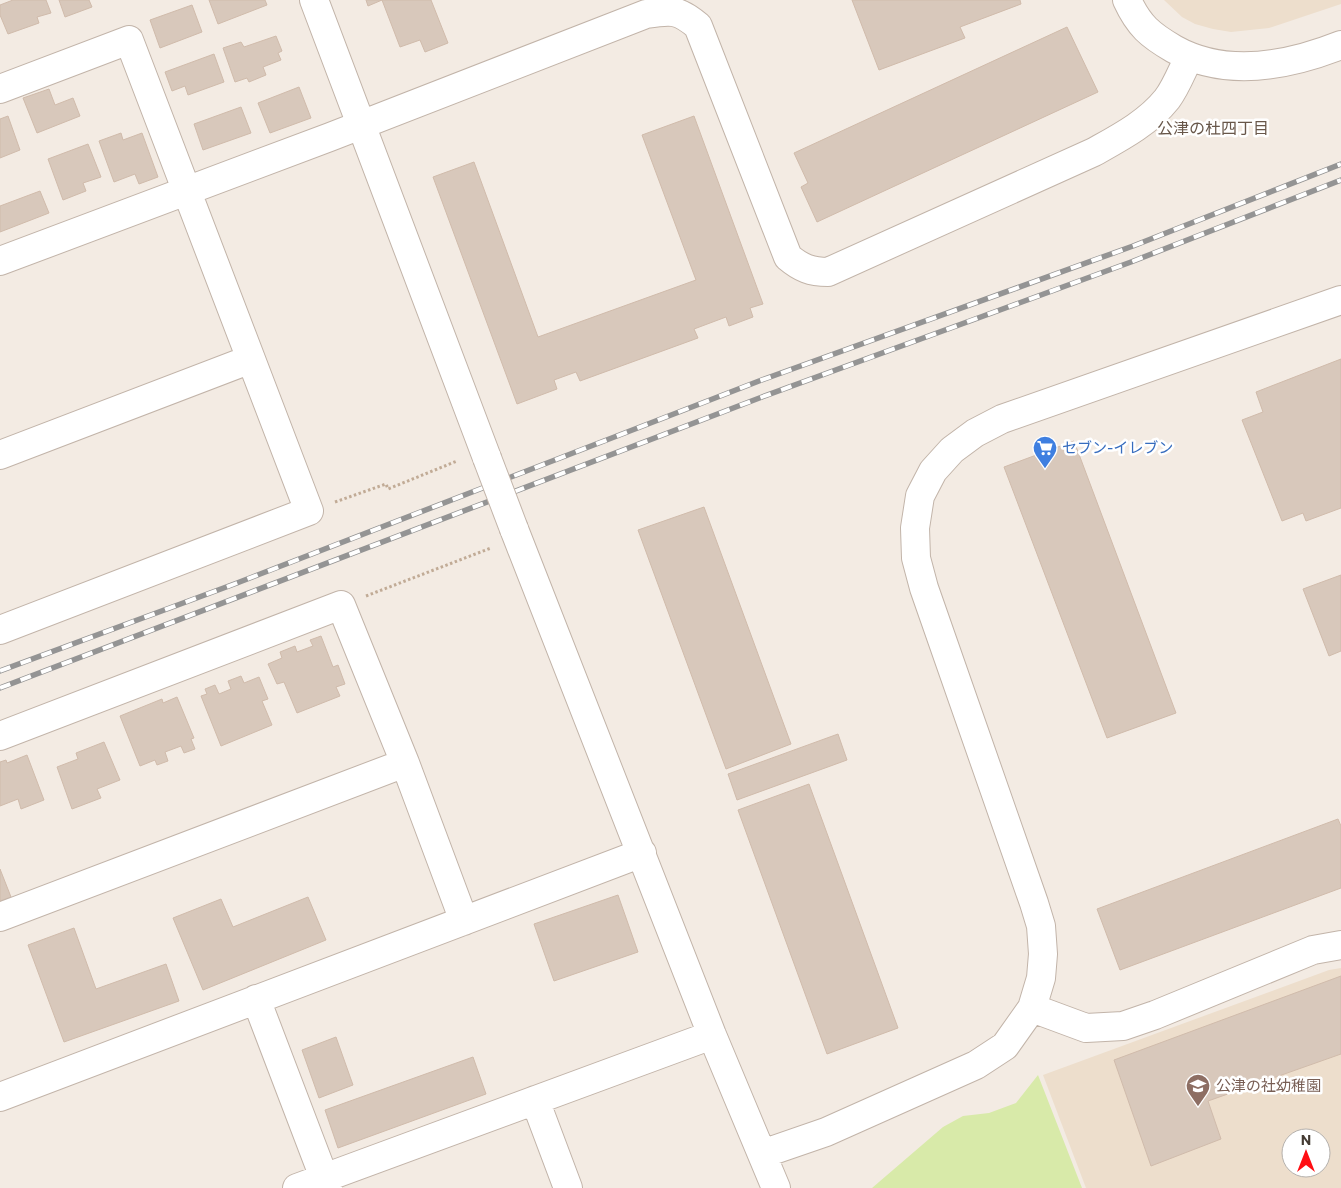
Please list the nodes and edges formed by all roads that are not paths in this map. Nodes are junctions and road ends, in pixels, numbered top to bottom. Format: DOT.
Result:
graph roads {
  1 [pos="314,0"];
  2 [pos="1127,0"];
  3 [pos="1341,45"];
  4 [pos="1189,57"];
  5 [pos="0,90"];
  6 [pos="360,125"];
  7 [pos="186,191"];
  8 [pos="0,261"];
  9 [pos="1341,300"];
  10 [pos="251,359"];
  11 [pos="0,456"];
  12 [pos="0,630"];
  13 [pos="0,736"];
  14 [pos="405,763"];
  15 [pos="642,853"];
  16 [pos="0,917"];
  17 [pos="464,921"];
  18 [pos="1341,944"];
  19 [pos="256,999"];
  20 [pos="1032,1008"];
  21 [pos="712,1035"];
  22 [pos="0,1097"];
  23 [pos="535,1100"];
  24 [pos="762,1154"];
  25 [pos="326,1183"];
  26 [pos="297,1188"];
  27 [pos="568,1188"];
  28 [pos="776,1188"];
  1 -- 6 [label="street"];
  2 -- 4 [label="street"];
  3 -- 4 [label="street"];
  4 -- 6 [label="street"];
  5 -- 7 [label="street"];
  6 -- 7 [label="street"];
  6 -- 15 [label="street, bridge"];
  7 -- 8 [label="street"];
  7 -- 10 [label="street"];
  9 -- 20 [label="street"];
  10 -- 11 [label="street"];
  10 -- 12 [label="street"];
  13 -- 14 [label="street"];
  14 -- 16 [label="street"];
  14 -- 17 [label="street"];
  15 -- 17 [label="street"];
  15 -- 21 [label="street"];
  17 -- 19 [label="street"];
  18 -- 20 [label="street"];
  19 -- 22 [label="street"];
  19 -- 25 [label="street"];
  20 -- 24 [label="street"];
  21 -- 23 [label="street"];
  21 -- 24 [label="street"];
  23 -- 25 [label="street"];
  23 -- 27 [label="street"];
  24 -- 28 [label="street"];
  25 -- 26 [label="street"];
}
